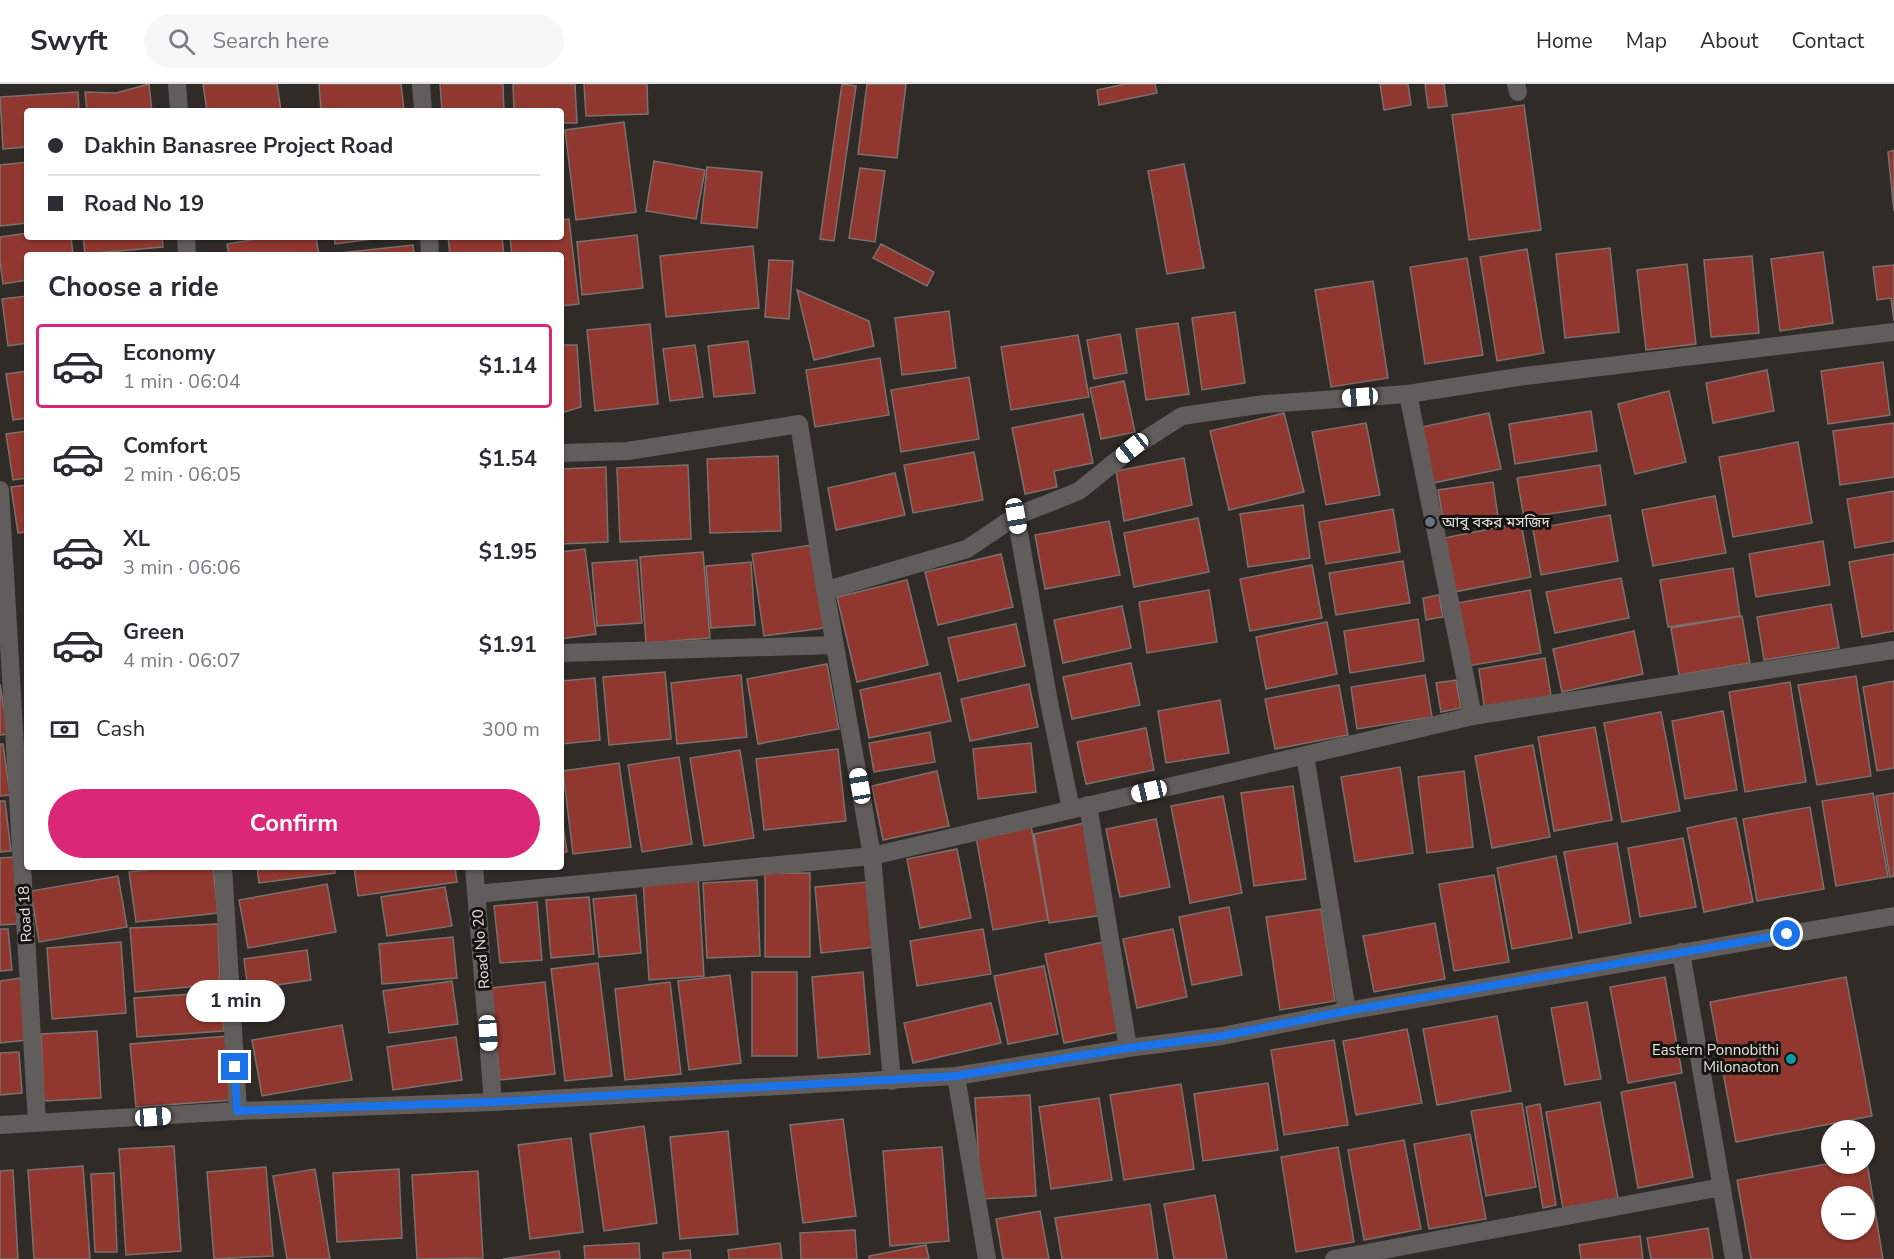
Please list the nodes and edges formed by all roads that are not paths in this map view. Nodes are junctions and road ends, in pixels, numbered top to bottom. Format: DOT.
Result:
graph roads {
  1 [pos="177,84"];
  2 [pos="421,84"];
  3 [pos="179,108"];
  4 [pos="423,108"];
  5 [pos="1894,332"];
  6 [pos="1408,394"];
  7 [pos="564,453"];
  8 [pos="0,490"];
  9 [pos="1016,516"];
  10 [pos="825,589"];
  11 [pos="835,645"];
  12 [pos="1894,650"];
  13 [pos="564,653"];
  14 [pos="1473,716"];
  15 [pos="1305,755"];
  16 [pos="1079,807"];
  17 [pos="872,856"];
  18 [pos="223,870"];
  19 [pos="474,870"];
  20 [pos="476,894"];
  21 [pos="1894,916"];
  22 [pos="1681,952"];
  23 [pos="1347,1011"];
  24 [pos="1128,1048"];
  25 [pos="956,1076"];
  26 [pos="892,1081"];
  27 [pos="493,1102"];
  28 [pos="237,1111"];
  29 [pos="37,1123"];
  30 [pos="0,1125"];
  31 [pos="1722,1187"];
  32 [pos="987,1259"];
  33 [pos="1334,1259"];
  34 [pos="1734,1259"];
  1 -- 3 [label="street"];
  2 -- 4 [label="street"];
  5 -- 6 [label="street"];
  6 -- 9 [label="street"];
  6 -- 14 [label="street"];
  7 -- 10 [label="street"];
  8 -- 29 [label="street, Road 18"];
  9 -- 10 [label="street"];
  9 -- 16 [label="street"];
  10 -- 11 [label="street"];
  11 -- 13 [label="street"];
  11 -- 17 [label="street"];
  12 -- 14 [label="street"];
  14 -- 15 [label="street"];
  15 -- 16 [label="street"];
  15 -- 23 [label="street"];
  16 -- 17 [label="street"];
  16 -- 24 [label="street"];
  17 -- 20 [label="street"];
  17 -- 26 [label="street"];
  18 -- 28 [label="street"];
  19 -- 20 [label="street, Road No 20"];
  20 -- 27 [label="street, Road No 20"];
  21 -- 22 [label="street"];
  22 -- 23 [label="street"];
  22 -- 31 [label="street"];
  23 -- 24 [label="street"];
  24 -- 25 [label="street"];
  25 -- 26 [label="street"];
  25 -- 32 [label="street"];
  26 -- 27 [label="street"];
  27 -- 28 [label="street"];
  28 -- 29 [label="street"];
  29 -- 30 [label="street"];
  31 -- 33 [label="street"];
  31 -- 34 [label="street"];
}
